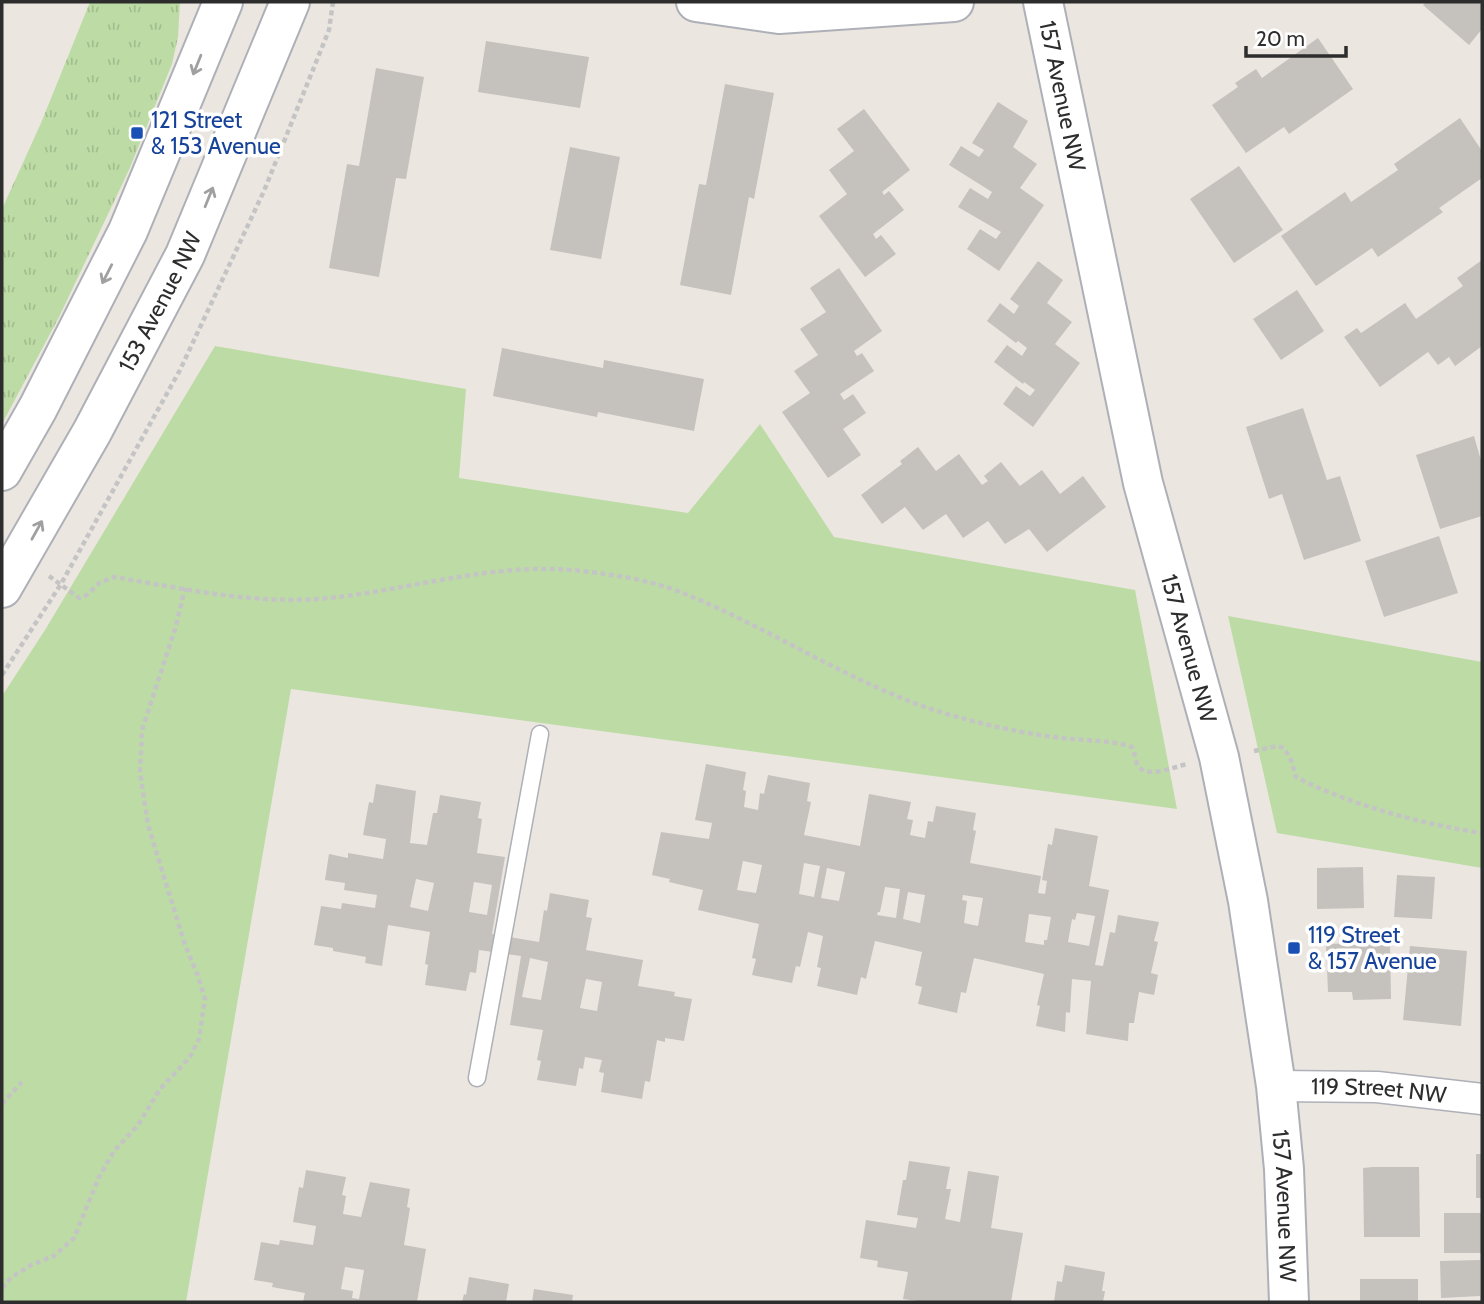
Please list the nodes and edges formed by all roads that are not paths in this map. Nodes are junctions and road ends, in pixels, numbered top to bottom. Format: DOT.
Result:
graph roads {
  1 [pos="223,2"];
  2 [pos="290,2"];
  3 [pos="696,2"];
  4 [pos="954,2"];
  5 [pos="1043,2"];
  6 [pos="2,471"];
  7 [pos="2,588"];
  8 [pos="540,734"];
  9 [pos="477,1077"];
  10 [pos="1276,1086"];
  11 [pos="1482,1099"];
  12 [pos="1289,1302"];
  1 -- 6 [label="street, one-way"];
  7 -- 2 [label="street, 153 Avenue NW, one-way"];
  3 -- 4 [label="street"];
  5 -- 10 [label="street, 157 Avenue NW"];
  8 -- 9 [label="lane"];
  10 -- 11 [label="street, 119 Street NW"];
  10 -- 12 [label="street, 157 Avenue NW"];
}
